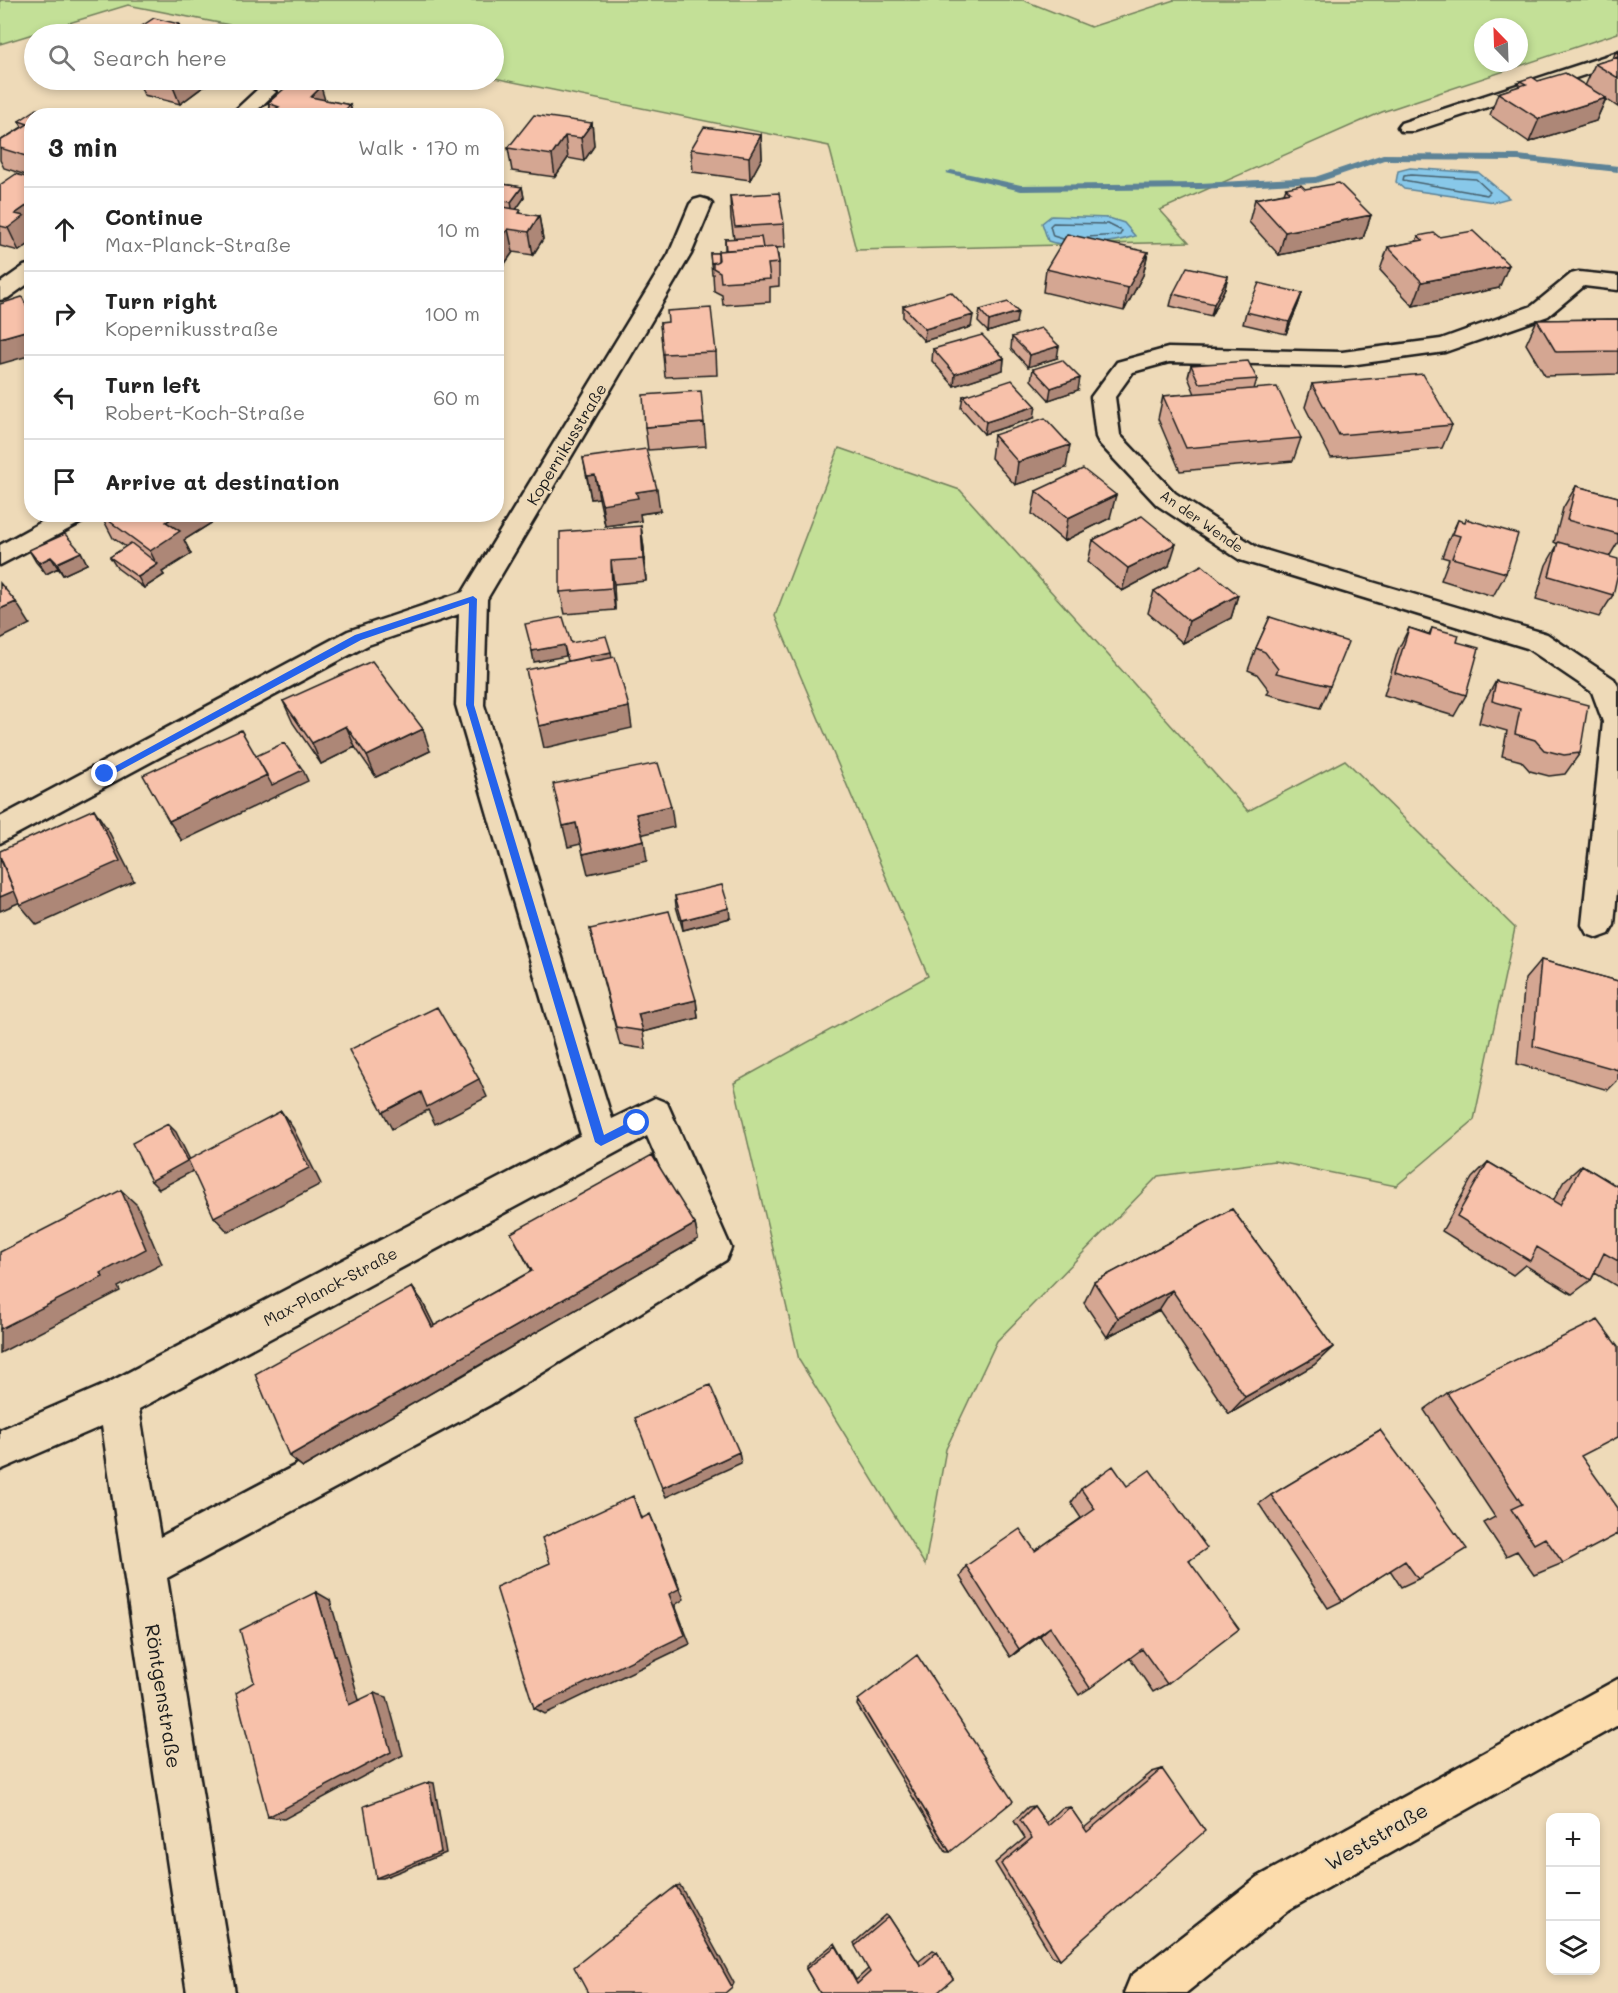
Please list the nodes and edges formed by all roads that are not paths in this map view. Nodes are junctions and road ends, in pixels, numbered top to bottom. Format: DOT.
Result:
graph roads {
  1 [pos="1618,58"];
  2 [pos="266,92"];
  3 [pos="247,108"];
  4 [pos="1408,127"];
  5 [pos="701,204"];
  6 [pos="24,276"];
  7 [pos="1618,283"];
  8 [pos="0,293"];
  9 [pos="62,522"];
  10 [pos="0,555"];
  11 [pos="473,599"];
  12 [pos="0,831"];
  13 [pos="1598,925"];
  14 [pos="601,1142"];
  15 [pos="118,1399"];
  16 [pos="0,1450"];
  17 [pos="144,1568"];
  18 [pos="1618,1701"];
  19 [pos="211,1993"];
  20 [pos="1148,1993"];
  1 -- 4 [label="street"];
  2 -- 3 [label="street"];
  5 -- 11 [label="street, Kopernikusstraße"];
  6 -- 8 [label="street"];
  7 -- 13 [label="street, An der Wende"];
  9 -- 10 [label="street"];
  11 -- 12 [label="street"];
  11 -- 14 [label="street, Kopernikusstraße"];
  14 -- 15 [label="street, Max-Planck-Straße"];
  14 -- 17 [label="street, Max-Planck-Straße"];
  15 -- 16 [label="street, Max-Planck-Straße"];
  15 -- 17 [label="street, Röntgenstraße"];
  17 -- 19 [label="street, Röntgenstraße"];
  18 -- 20 [label="main road, Weststraße"];
}
